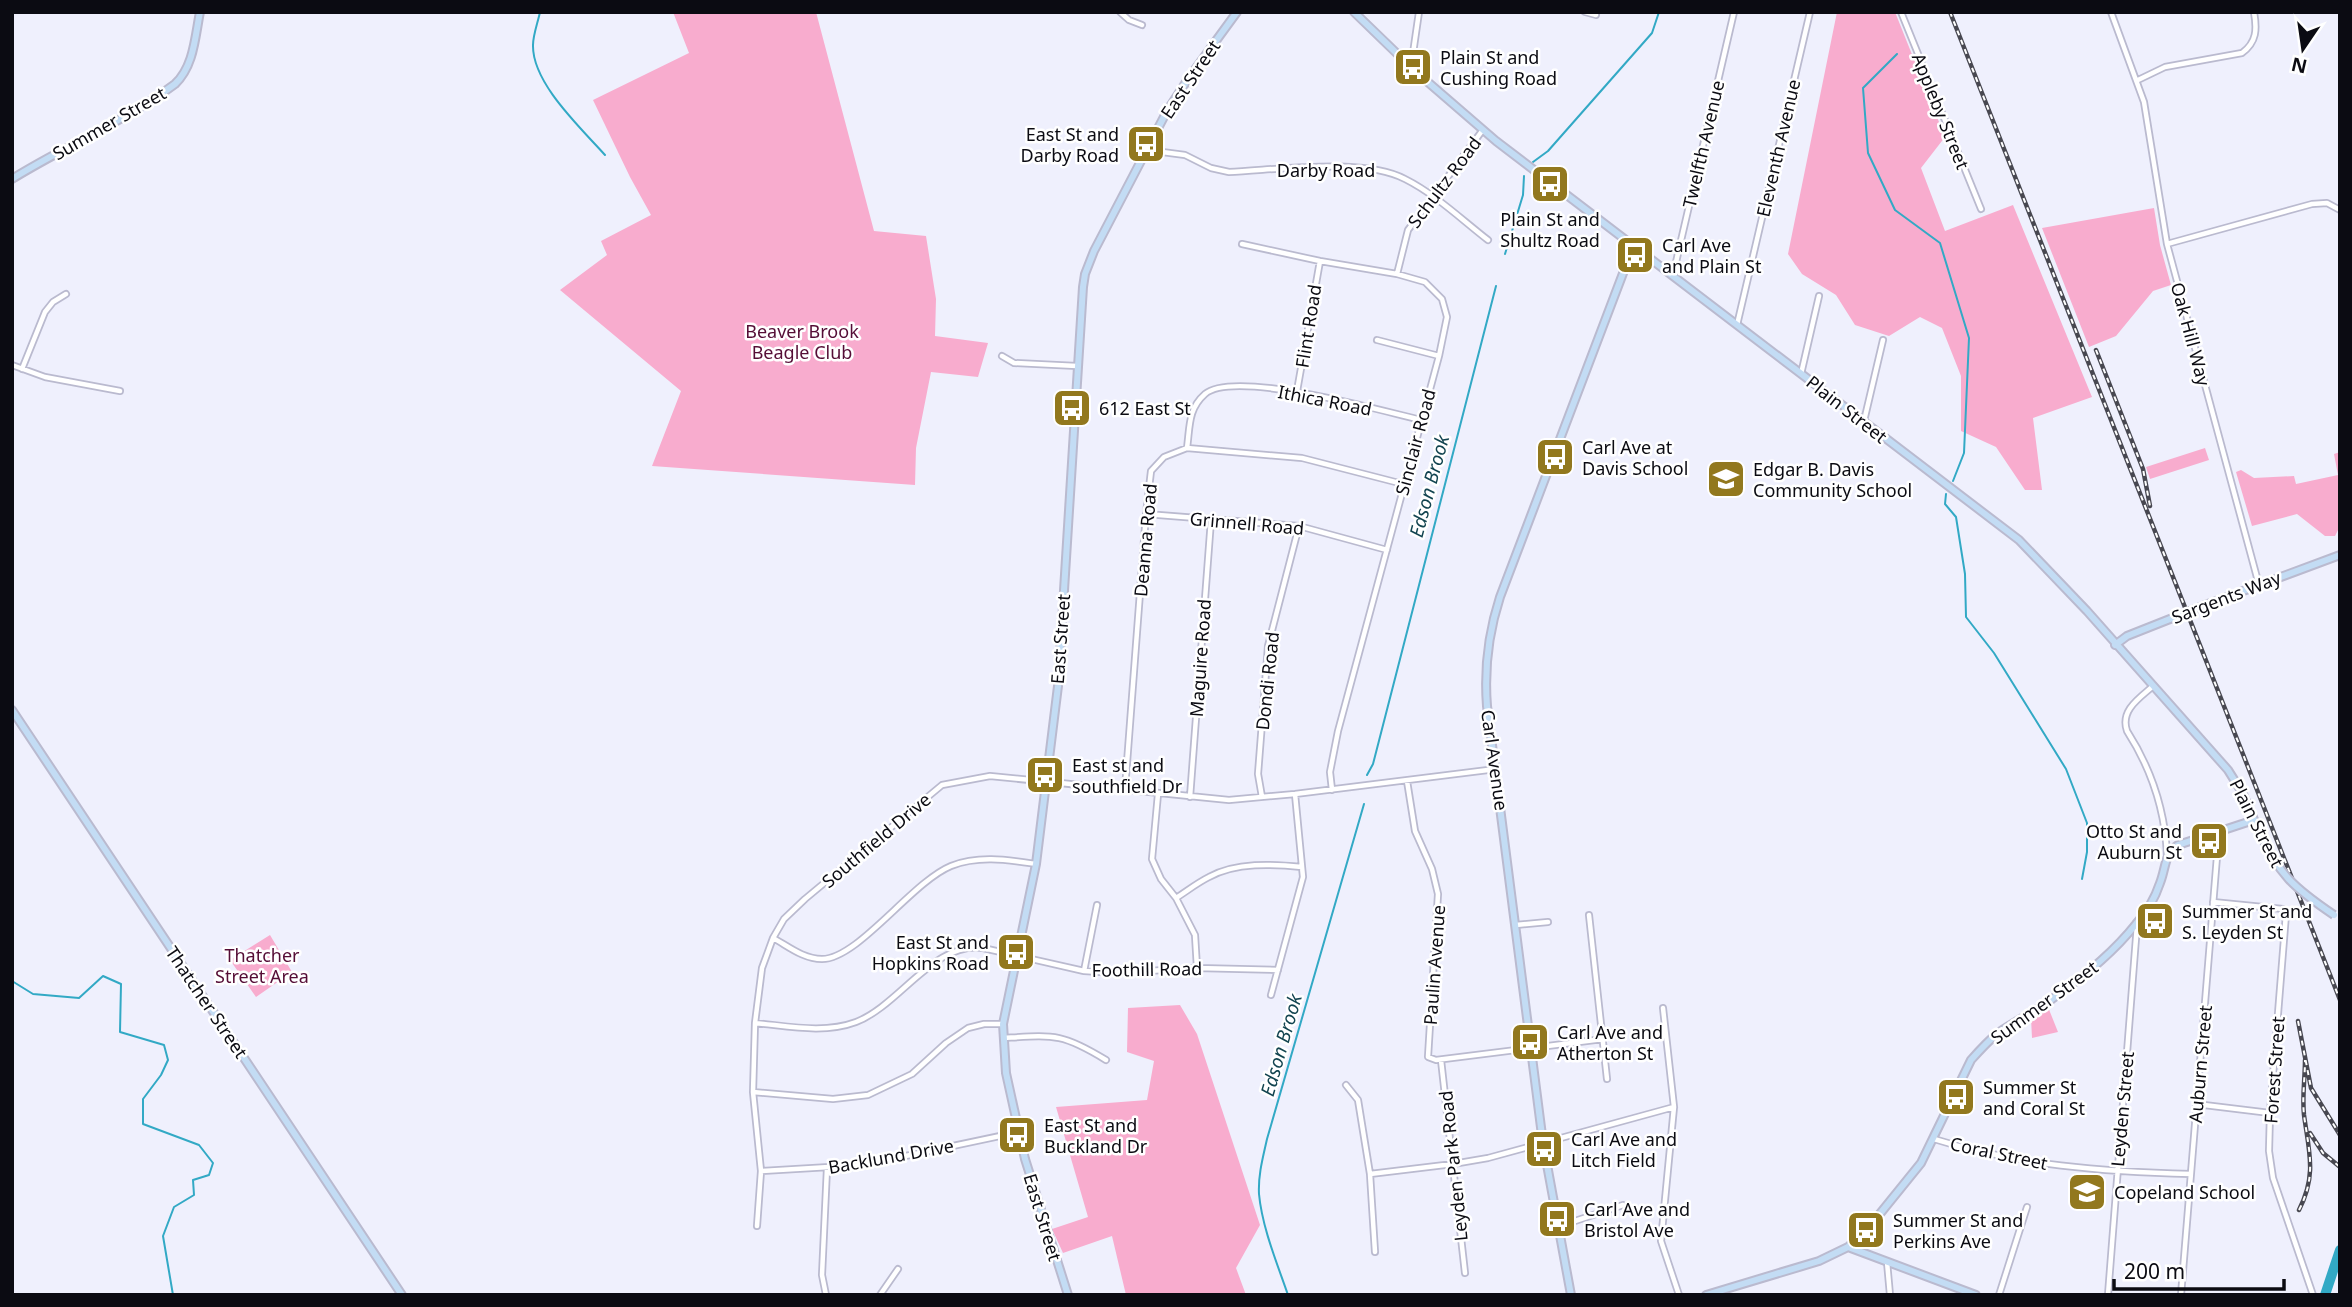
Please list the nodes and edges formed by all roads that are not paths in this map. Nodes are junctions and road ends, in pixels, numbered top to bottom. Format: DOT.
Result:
graph roads {
  1 [pos="200,12"];
  2 [pos="1120,12"];
  3 [pos="1237,12"];
  4 [pos="1354,12"];
  5 [pos="1419,12"];
  6 [pos="1585,12"];
  7 [pos="1734,12"];
  8 [pos="1810,12"];
  9 [pos="1901,12"];
  10 [pos="2111,12"];
  11 [pos="2254,12"];
  12 [pos="1596,15"];
  13 [pos="1142,25"];
  14 [pos="1410,67"];
  15 [pos="2138,80"];
  16 [pos="1482,131"];
  17 [pos="1146,150"];
  18 [pos="12,179"];
  19 [pos="1432,197"];
  20 [pos="1981,209"];
  21 [pos="2340,210"];
  22 [pos="1488,240"];
  23 [pos="1242,244"];
  24 [pos="2167,244"];
  25 [pos="1633,247"];
  26 [pos="1320,261"];
  27 [pos="1397,274"];
  28 [pos="1673,275"];
  29 [pos="66,294"];
  30 [pos="1819,296"];
  31 [pos="1737,325"];
  32 [pos="1377,340"];
  33 [pos="1883,340"];
  34 [pos="1002,356"];
  35 [pos="1438,356"];
  36 [pos="12,365"];
  37 [pos="1077,366"];
  38 [pos="22,369"];
  39 [pos="1801,374"];
  40 [pos="120,391"];
  41 [pos="1297,391"];
  42 [pos="1421,421"];
  43 [pos="1864,423"];
  44 [pos="1187,448"];
  45 [pos="1403,484"];
  46 [pos="1146,514"];
  47 [pos="1211,520"];
  48 [pos="1299,526"];
  49 [pos="1387,550"];
  50 [pos="2340,555"];
  51 [pos="2259,585"];
  52 [pos="2115,645"];
  53 [pos="2152,687"];
  54 [pos="12,710"];
  55 [pos="1496,769"];
  56 [pos="1047,781"];
  57 [pos="1407,781"];
  58 [pos="1125,789"];
  59 [pos="1332,790"];
  60 [pos="1158,794"];
  61 [pos="1295,794"];
  62 [pos="1190,797"];
  63 [pos="1262,797"];
  64 [pos="2254,820"];
  65 [pos="2219,832"];
  66 [pos="2167,855"];
  67 [pos="1036,864"];
  68 [pos="1303,867"];
  69 [pos="1176,898"];
  70 [pos="2213,902"];
  71 [pos="1097,905"];
  72 [pos="1589,915"];
  73 [pos="2337,917"];
  74 [pos="1548,922"];
  75 [pos="2137,924"];
  76 [pos="1516,925"];
  77 [pos="773,938"];
  78 [pos="1018,956"];
  79 [pos="1197,968"];
  80 [pos="1278,970"];
  81 [pos="1084,971"];
  82 [pos="1271,995"];
  83 [pos="1662,1008"];
  84 [pos="755,1023"];
  85 [pos="1003,1024"];
  86 [pos="1003,1038"];
  87 [pos="1603,1039"];
  88 [pos="1531,1049"];
  89 [pos="1106,1060"];
  90 [pos="1441,1060"];
  91 [pos="1607,1079"];
  92 [pos="1346,1085"];
  93 [pos="752,1092"];
  94 [pos="2196,1104"];
  95 [pos="1674,1107"];
  96 [pos="2270,1113"];
  97 [pos="1019,1132"];
  98 [pos="1934,1139"];
  99 [pos="1543,1143"];
  100 [pos="1453,1164"];
  101 [pos="827,1168"];
  102 [pos="761,1171"];
  103 [pos="2117,1171"];
  104 [pos="1370,1174"];
  105 [pos="2191,1174"];
  106 [pos="1623,1205"];
  107 [pos="2027,1207"];
  108 [pos="757,1226"];
  109 [pos="1557,1227"];
  110 [pos="1849,1247"];
  111 [pos="1375,1252"];
  112 [pos="1887,1262"];
  113 [pos="898,1269"];
  114 [pos="1465,1273"];
  115 [pos="1724,1292"];
  116 [pos="402,1295"];
  117 [pos="826,1295"];
  118 [pos="880,1295"];
  119 [pos="1068,1295"];
  120 [pos="1571,1295"];
  121 [pos="1679,1295"];
  122 [pos="1706,1295"];
  123 [pos="1890,1295"];
  124 [pos="1976,1295"];
  125 [pos="1999,1295"];
  126 [pos="2108,1295"];
  127 [pos="2181,1295"];
  128 [pos="2313,1295"];
  1 -- 18 [label="street, Summer Street"];
  2 -- 13 [label="street"];
  3 -- 17 [label="street, East Street"];
  4 -- 14 [label="street, Plain Street"];
  5 -- 14 [label="street"];
  6 -- 12 [label="street"];
  7 -- 28 [label="street, Twelfth Avenue"];
  8 -- 31 [label="street, Eleventh Avenue"];
  9 -- 20 [label="street, Appleby Street"];
  10 -- 15 [label="street, Oak Hill Way"];
  11 -- 15 [label="street"];
  14 -- 16 [label="street, Plain Street"];
  15 -- 24 [label="street, Oak Hill Way"];
  16 -- 19 [label="street, Schultz Road"];
  16 -- 25 [label="street, Plain Street"];
  17 -- 19 [label="street, Darby Road"];
  17 -- 37 [label="street, East Street"];
  19 -- 22 [label="street, Darby Road"];
  19 -- 27 [label="street, Schultz Road"];
  21 -- 24 [label="street"];
  23 -- 26 [label="street, Sinclair Road"];
  24 -- 51 [label="street, Oak Hill Way"];
  25 -- 28 [label="street, Plain Street"];
  25 -- 55 [label="street, Carl Avenue"];
  26 -- 27 [label="street, Sinclair Road"];
  26 -- 41 [label="street, Flint Road"];
  27 -- 35 [label="street, Sinclair Road"];
  28 -- 31 [label="street, Plain Street"];
  29 -- 38 [label="street"];
  30 -- 39 [label="street"];
  31 -- 39 [label="street, Plain Street"];
  32 -- 35 [label="street"];
  33 -- 43 [label="street"];
  34 -- 37 [label="street"];
  35 -- 42 [label="street, Sinclair Road"];
  36 -- 38 [label="street"];
  37 -- 56 [label="street, East Street"];
  38 -- 40 [label="street"];
  39 -- 43 [label="street, Plain Street"];
  41 -- 42 [label="street, Ithica Road"];
  41 -- 44 [label="street, Ithica Road"];
  42 -- 45 [label="street, Sinclair Road"];
  43 -- 52 [label="street, Plain Street"];
  44 -- 45 [label="street"];
  44 -- 46 [label="street, Deanna Road"];
  45 -- 49 [label="street, Sinclair Road"];
  46 -- 47 [label="street, Grinnell Road"];
  46 -- 58 [label="street, Deanna Road"];
  47 -- 48 [label="street, Grinnell Road"];
  47 -- 62 [label="street, Maguire Road"];
  48 -- 49 [label="street, Grinnell Road"];
  48 -- 63 [label="street, Dondi Road"];
  49 -- 59 [label="street, Sinclair Road"];
  50 -- 51 [label="street, Sargents Way"];
  51 -- 52 [label="street, Sargents Way, bridge"];
  52 -- 53 [label="street, Plain Street"];
  53 -- 64 [label="street, Plain Street"];
  53 -- 66 [label="street, Summer Street"];
  54 -- 116 [label="street, Thatcher Street"];
  55 -- 57 [label="street, Southfield Drive"];
  55 -- 76 [label="street, Carl Avenue"];
  56 -- 58 [label="street, Southfield Drive"];
  56 -- 67 [label="street, East Street"];
  56 -- 77 [label="street, Southfield Drive"];
  57 -- 59 [label="street, Southfield Drive"];
  57 -- 90 [label="street, Paulin Avenue"];
  58 -- 60 [label="street, Southfield Drive"];
  59 -- 61 [label="street, Southfield Drive"];
  60 -- 62 [label="street, Southfield Drive"];
  60 -- 69 [label="street"];
  61 -- 63 [label="street, Southfield Drive"];
  61 -- 68 [label="street"];
  62 -- 63 [label="street, Southfield Drive"];
  64 -- 65 [label="street"];
  64 -- 73 [label="street, Plain Street, bridge"];
  65 -- 66 [label="street"];
  65 -- 70 [label="street, Auburn Street"];
  66 -- 75 [label="street, Summer Street"];
  67 -- 77 [label="street"];
  67 -- 78 [label="street, East Street"];
  68 -- 69 [label="street"];
  68 -- 80 [label="street"];
  69 -- 79 [label="street"];
  70 -- 94 [label="street, Auburn Street"];
  70 -- 96 [label="street, Forest Street"];
  71 -- 81 [label="street"];
  72 -- 87 [label="street"];
  74 -- 76 [label="street"];
  75 -- 98 [label="street, Summer Street"];
  75 -- 103 [label="street, Leyden Street"];
  76 -- 88 [label="street, Carl Avenue"];
  77 -- 84 [label="street, Southfield Drive"];
  78 -- 81 [label="street, Foothill Road"];
  78 -- 84 [label="street, Foothill Road"];
  78 -- 85 [label="street, East Street"];
  79 -- 80 [label="street, Foothill Road"];
  79 -- 81 [label="street, Foothill Road"];
  80 -- 82 [label="street"];
  83 -- 95 [label="street"];
  84 -- 93 [label="street, Southfield Drive"];
  85 -- 86 [label="street, East Street"];
  85 -- 93 [label="street"];
  86 -- 89 [label="street"];
  86 -- 97 [label="street, East Street"];
  87 -- 88 [label="street"];
  87 -- 91 [label="street"];
  88 -- 90 [label="street"];
  88 -- 99 [label="street, Carl Avenue"];
  90 -- 100 [label="street, Leyden Park Road"];
  92 -- 104 [label="street"];
  93 -- 102 [label="street, Southfield Drive"];
  94 -- 96 [label="street"];
  94 -- 105 [label="street, Auburn Street"];
  95 -- 99 [label="street"];
  95 -- 121 [label="street"];
  96 -- 128 [label="street, Forest Street"];
  97 -- 101 [label="street, Backlund Drive"];
  97 -- 119 [label="street, East Street"];
  98 -- 103 [label="street, Coral Street"];
  98 -- 110 [label="street, Summer Street"];
  99 -- 100 [label="street"];
  99 -- 109 [label="street, Carl Avenue"];
  100 -- 104 [label="street"];
  100 -- 114 [label="street, Leyden Park Road"];
  101 -- 102 [label="street, Backlund Drive"];
  101 -- 117 [label="street"];
  102 -- 108 [label="street, Southfield Drive"];
  103 -- 105 [label="street, Coral Street"];
  103 -- 126 [label="street, Leyden Street"];
  104 -- 111 [label="street"];
  105 -- 127 [label="street, Auburn Street"];
  106 -- 109 [label="street"];
  107 -- 125 [label="street"];
  109 -- 120 [label="street, Carl Avenue"];
  110 -- 112 [label="street"];
  110 -- 115 [label="street, Summer Street"];
  112 -- 123 [label="street"];
  112 -- 124 [label="street"];
  113 -- 118 [label="street"];
  115 -- 122 [label="street, Summer Street"];
}
